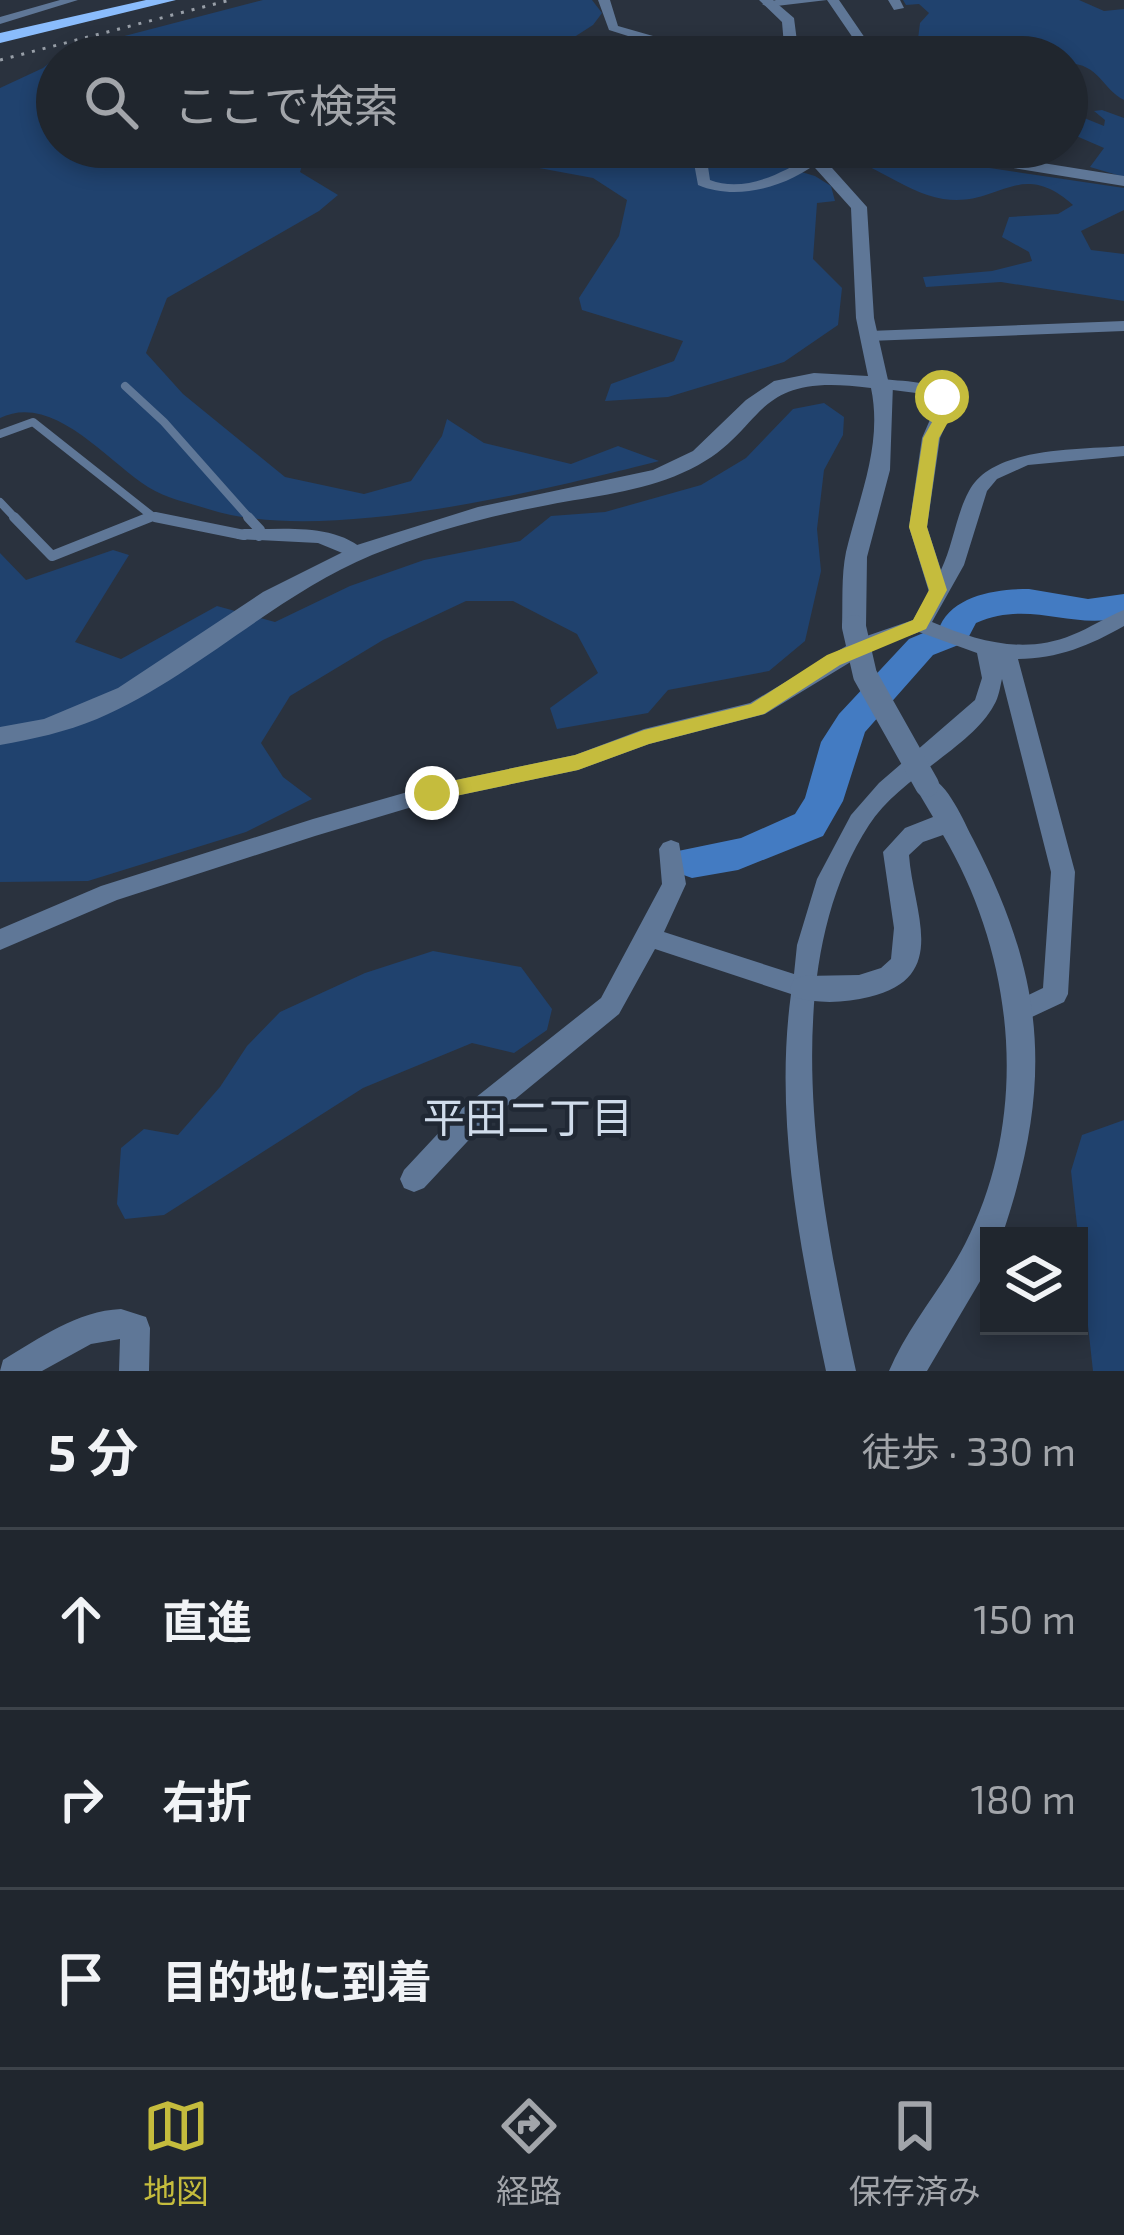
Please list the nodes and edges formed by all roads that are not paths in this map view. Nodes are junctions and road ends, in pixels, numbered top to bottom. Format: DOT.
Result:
graph roads {
  1 [pos="72,0"];
  2 [pos="168,0"];
  3 [pos="604,0"];
  4 [pos="822,0"];
  5 [pos="833,0"];
  6 [pos="767,2"];
  7 [pos="0,21"];
  8 [pos="640,36"];
  9 [pos="790,36"];
  10 [pos="858,36"];
  11 [pos="0,38"];
  12 [pos="701,168"];
  13 [pos="798,168"];
  14 [pos="832,168"];
  15 [pos="1044,168"];
  16 [pos="1124,181"];
  17 [pos="1124,326"];
  18 [pos="869,336"];
  19 [pos="883,384"];
  20 [pos="125,386"];
  21 [pos="0,434"];
  22 [pos="1124,451"];
  23 [pos="0,502"];
  24 [pos="152,516"];
  25 [pos="251,536"];
  26 [pos="357,553"];
  27 [pos="938,590"];
  28 [pos="1124,617"];
  29 [pos="920,625"];
  30 [pos="996,653"];
  31 [pos="0,736"];
  32 [pos="952,823"];
  33 [pos="671,849"];
  34 [pos="649,937"];
  35 [pos="0,940"];
  36 [pos="804,988"];
  37 [pos="1019,1012"];
  38 [pos="414,1179"];
  39 [pos="14,1371"];
  40 [pos="134,1371"];
  41 [pos="842,1371"];
  42 [pos="908,1371"];
  1 -- 7 [label="street"];
  2 -- 11 [label="main road"];
  3 -- 8 [label="street"];
  4 -- 6 [label="street"];
  5 -- 10 [label="street"];
  6 -- 9 [label="street"];
  12 -- 13 [label="street"];
  14 -- 18 [label="street"];
  15 -- 16 [label="street"];
  17 -- 18 [label="street"];
  18 -- 19 [label="street"];
  19 -- 26 [label="street"];
  19 -- 27 [label="street"];
  19 -- 32 [label="street, bridge"];
  20 -- 25 [label="lane"];
  21 -- 24 [label="lane"];
  22 -- 27 [label="street"];
  23 -- 24 [label="lane"];
  24 -- 25 [label="lane"];
  25 -- 26 [label="street"];
  26 -- 31 [label="street"];
  27 -- 29 [label="street"];
  28 -- 30 [label="street"];
  29 -- 30 [label="street"];
  29 -- 35 [label="street"];
  30 -- 36 [label="street"];
  30 -- 37 [label="street"];
  32 -- 36 [label="street"];
  32 -- 37 [label="street"];
  33 -- 34 [label="street"];
  34 -- 36 [label="street"];
  34 -- 38 [label="street"];
  36 -- 41 [label="street"];
  37 -- 42 [label="street"];
  39 -- 40 [label="street"];
}
